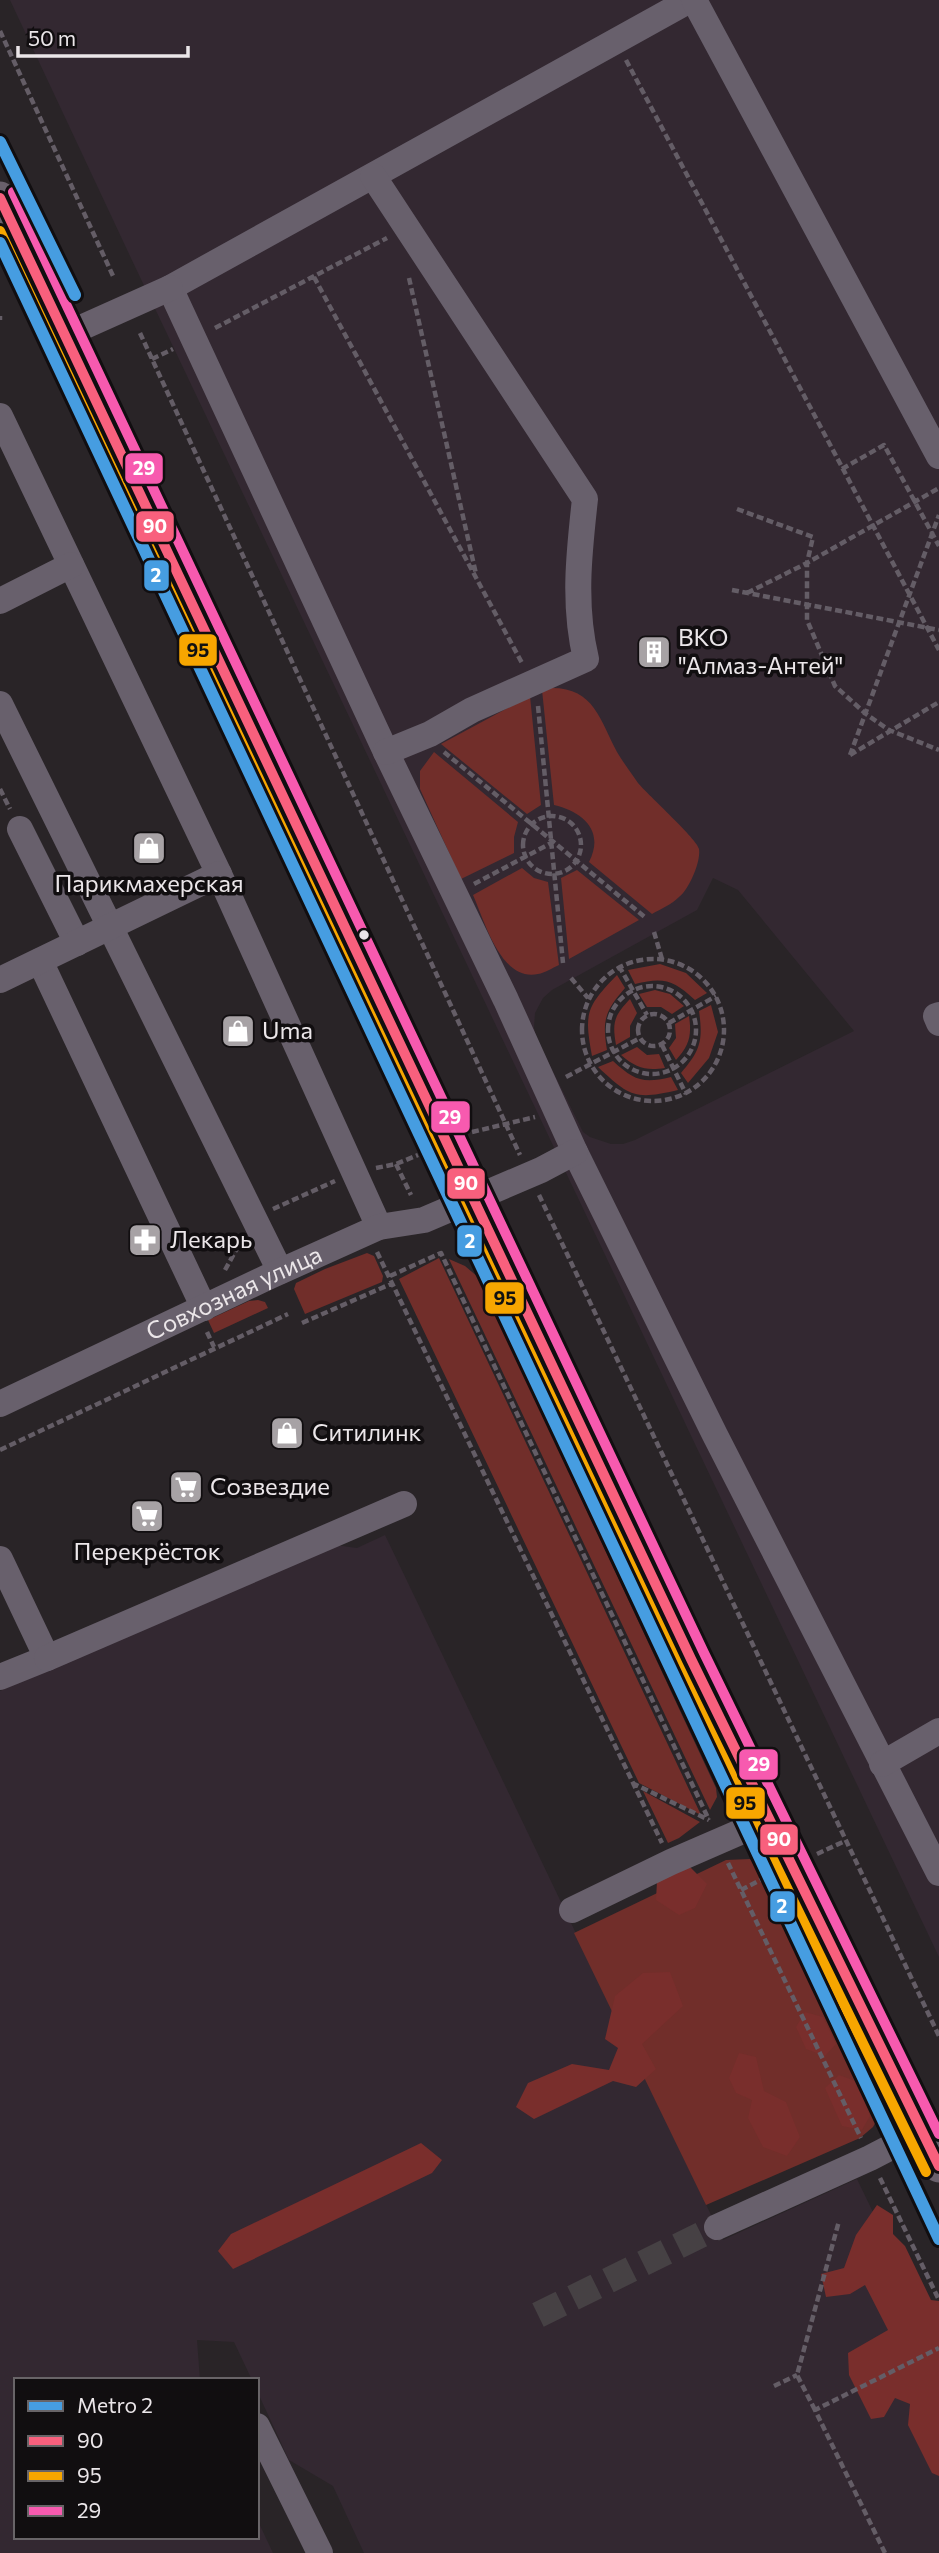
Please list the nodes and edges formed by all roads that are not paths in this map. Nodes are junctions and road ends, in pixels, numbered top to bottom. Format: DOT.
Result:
graph roads {
  1 [pos="692,0"];
  2 [pos="373,176"];
  3 [pos="0,198"];
  4 [pos="170,288"];
  5 [pos="65,335"];
  6 [pos="0,419"];
  7 [pos="936,446"];
  8 [pos="71,565"];
  9 [pos="0,601"];
  10 [pos="3,717"];
  11 [pos="386,752"];
  12 [pos="54,813"];
  13 [pos="10,834"];
  14 [pos="219,874"];
  15 [pos="110,927"];
  16 [pos="77,943"];
  17 [pos="40,961"];
  18 [pos="0,980"];
  19 [pos="939,1015"];
  20 [pos="939,1023"];
  21 [pos="575,1152"];
  22 [pos="474,1199"];
  23 [pos="373,1230"];
  24 [pos="281,1271"];
  25 [pos="204,1308"];
  26 [pos="0,1404"];
  27 [pos="404,1504"];
  28 [pos="0,1559"];
  29 [pos="47,1658"];
  30 [pos="0,1677"];
  31 [pos="939,1731"];
  32 [pos="882,1764"];
  33 [pos="770,1819"];
  34 [pos="939,1873"];
  35 [pos="572,1910"];
  36 [pos="922,2131"];
  37 [pos="939,2166"];
  38 [pos="717,2227"];
  39 [pos="259,2430"];
  40 [pos="320,2553"];
  1 -- 2 [label="street"];
  1 -- 7 [label="street"];
  2 -- 4 [label="street"];
  2 -- 11 [label="street"];
  3 -- 5 [label="main road"];
  4 -- 5 [label="street"];
  4 -- 11 [label="street"];
  5 -- 22 [label="main road"];
  6 -- 8 [label="street"];
  8 -- 9 [label="street"];
  8 -- 14 [label="street"];
  10 -- 12 [label="street"];
  11 -- 21 [label="street"];
  12 -- 13 [label="street"];
  12 -- 15 [label="street"];
  13 -- 16 [label="street"];
  14 -- 15 [label="street"];
  14 -- 23 [label="street"];
  15 -- 16 [label="street"];
  15 -- 24 [label="street"];
  16 -- 17 [label="street"];
  17 -- 18 [label="street"];
  17 -- 25 [label="street"];
  19 -- 20 [label="street"];
  21 -- 22 [label="street, Совхозная улица"];
  21 -- 32 [label="street"];
  22 -- 23 [label="street, Совхозная улица"];
  22 -- 33 [label="main road"];
  23 -- 24 [label="street, Совхозная улица"];
  24 -- 25 [label="street, Совхозная улица"];
  25 -- 26 [label="street, Совхозная улица"];
  27 -- 29 [label="street"];
  28 -- 29 [label="street"];
  29 -- 30 [label="street"];
  31 -- 32 [label="street"];
  32 -- 34 [label="street"];
  33 -- 35 [label="street"];
  33 -- 36 [label="main road"];
  36 -- 37 [label="main road"];
  36 -- 38 [label="street"];
  39 -- 40 [label="street"];
}
